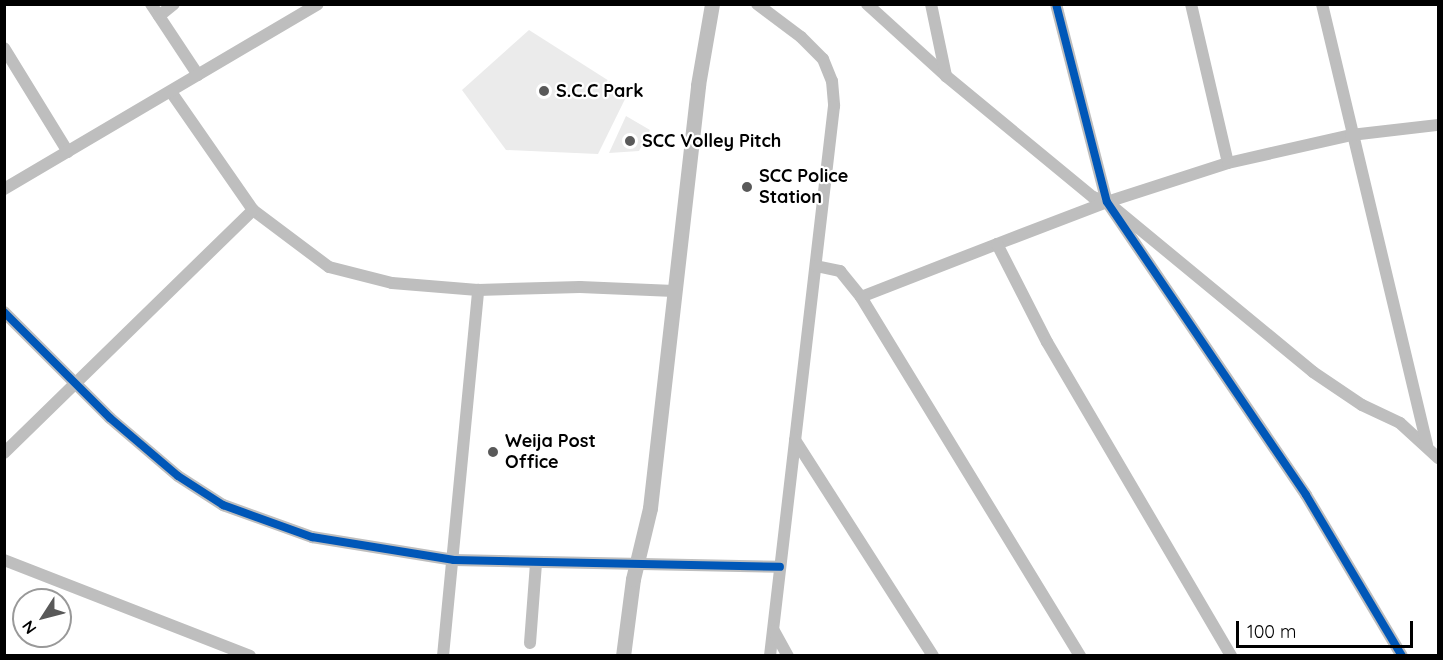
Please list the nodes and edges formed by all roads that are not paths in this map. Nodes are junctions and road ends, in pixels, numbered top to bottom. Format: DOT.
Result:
graph roads {
  1 [pos="151,4"];
  2 [pos="174,4"];
  3 [pos="318,4"];
  4 [pos="712,4"];
  5 [pos="757,4"];
  6 [pos="867,4"];
  7 [pos="931,4"];
  8 [pos="1056,4"];
  9 [pos="1191,4"];
  10 [pos="1322,4"];
  11 [pos="159,16"];
  12 [pos="4,48"];
  13 [pos="198,75"];
  14 [pos="946,75"];
  15 [pos="171,92"];
  16 [pos="1438,125"];
  17 [pos="1351,135"];
  18 [pos="68,152"];
  19 [pos="1228,163"];
  20 [pos="4,189"];
  21 [pos="1107,202"];
  22 [pos="253,210"];
  23 [pos="997,244"];
  24 [pos="816,266"];
  25 [pos="478,290"];
  26 [pos="674,291"];
  27 [pos="861,297"];
  28 [pos="4,312"];
  29 [pos="76,384"];
  30 [pos="795,440"];
  31 [pos="1427,445"];
  32 [pos="4,453"];
  33 [pos="1438,458"];
  34 [pos="4,560"];
  35 [pos="454,560"];
  36 [pos="536,563"];
  37 [pos="637,565"];
  38 [pos="780,567"];
  39 [pos="774,631"];
  40 [pos="530,643"];
  41 [pos="250,656"];
  42 [pos="443,656"];
  43 [pos="623,656"];
  44 [pos="770,656"];
  45 [pos="788,656"];
  46 [pos="933,656"];
  47 [pos="1080,656"];
  48 [pos="1231,656"];
  49 [pos="1402,656"];
  1 -- 11 [label="street"];
  2 -- 11 [label="street"];
  3 -- 13 [label="street"];
  4 -- 26 [label="street"];
  5 -- 24 [label="street"];
  6 -- 14 [label="street"];
  7 -- 14 [label="street"];
  8 -- 21 [label="street"];
  9 -- 19 [label="street"];
  10 -- 17 [label="street"];
  11 -- 13 [label="street"];
  12 -- 18 [label="street"];
  13 -- 15 [label="street"];
  14 -- 21 [label="street"];
  15 -- 18 [label="street"];
  15 -- 22 [label="street"];
  16 -- 17 [label="street"];
  17 -- 19 [label="street"];
  17 -- 31 [label="street"];
  18 -- 20 [label="street"];
  19 -- 21 [label="street"];
  21 -- 23 [label="street"];
  21 -- 31 [label="street"];
  21 -- 49 [label="street"];
  22 -- 25 [label="street"];
  22 -- 29 [label="street"];
  23 -- 27 [label="street"];
  23 -- 48 [label="street"];
  24 -- 27 [label="street"];
  24 -- 30 [label="street"];
  25 -- 26 [label="street"];
  25 -- 35 [label="street"];
  26 -- 37 [label="street"];
  27 -- 47 [label="street"];
  28 -- 29 [label="street"];
  29 -- 32 [label="street"];
  29 -- 35 [label="street"];
  30 -- 38 [label="street"];
  30 -- 46 [label="street"];
  31 -- 33 [label="street"];
  34 -- 41 [label="street"];
  35 -- 36 [label="street"];
  35 -- 42 [label="street"];
  36 -- 37 [label="street"];
  36 -- 40 [label="street"];
  37 -- 38 [label="street"];
  37 -- 43 [label="street"];
  38 -- 39 [label="street"];
  39 -- 44 [label="street"];
  39 -- 45 [label="street"];
}
